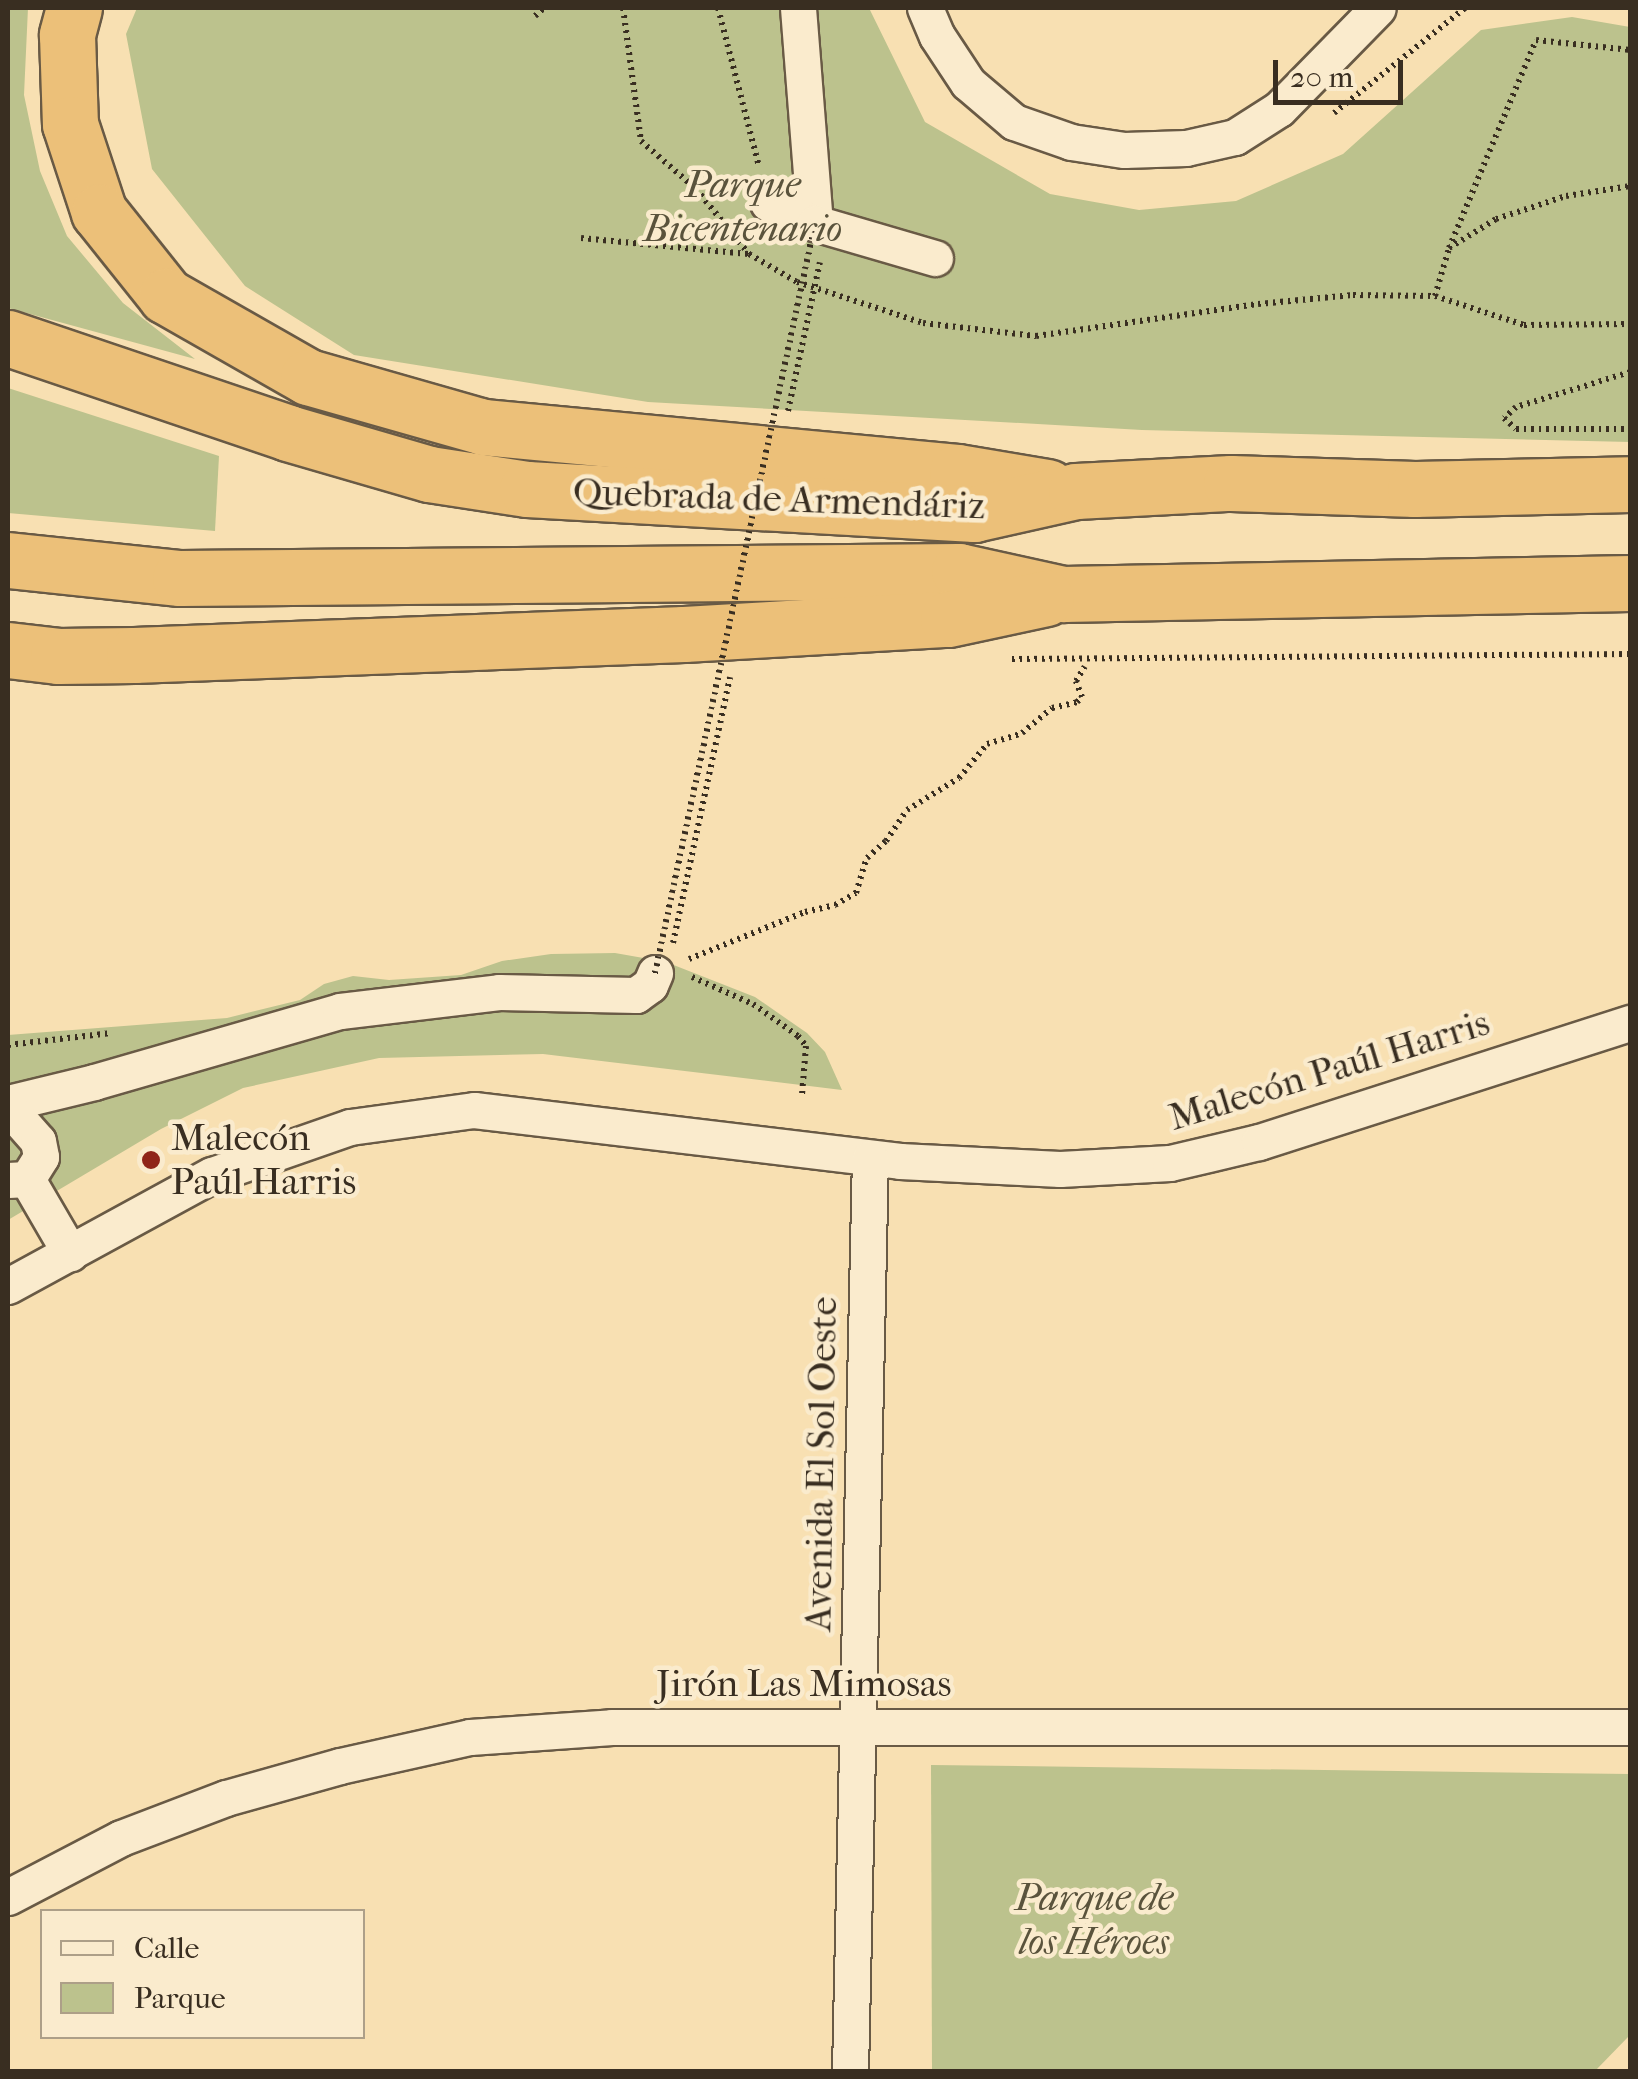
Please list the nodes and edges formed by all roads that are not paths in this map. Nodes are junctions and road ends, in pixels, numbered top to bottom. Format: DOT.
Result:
graph roads {
  1 [pos="74,8"];
  2 [pos="798,8"];
  3 [pos="926,8"];
  4 [pos="1378,8"];
  5 [pos="768,203"];
  6 [pos="816,223"];
  7 [pos="935,258"];
  8 [pos="8,338"];
  9 [pos="1630,484"];
  10 [pos="1076,491"];
  11 [pos="8,560"];
  12 [pos="1630,583"];
  13 [pos="1063,594"];
  14 [pos="32,653"];
  15 [pos="669,969"];
  16 [pos="1630,1022"];
  17 [pos="8,1105"];
  18 [pos="870,1158"];
  19 [pos="17,1179"];
  20 [pos="70,1252"];
  21 [pos="8,1286"];
  22 [pos="858,1727"];
  23 [pos="1630,1727"];
  24 [pos="8,1897"];
  25 [pos="850,2072"];
  1 -- 10 [label="highway"];
  2 -- 6 [label="street"];
  3 -- 4 [label="street"];
  5 -- 6 [label="street"];
  6 -- 7 [label="street"];
  8 -- 10 [label="highway, Quebrada de Armendáriz"];
  9 -- 10 [label="highway, Quebrada de Armendáriz"];
  11 -- 13 [label="highway, Quebrada de Armendáriz"];
  12 -- 13 [label="highway, Quebrada de Armendáriz"];
  13 -- 14 [label="highway"];
  15 -- 17 [label="street"];
  16 -- 18 [label="street, Malecón Paúl Harris"];
  17 -- 19 [label="street"];
  18 -- 20 [label="street, Malecón Paúl Harris"];
  18 -- 22 [label="street, Avenida El Sol Oeste"];
  19 -- 20 [label="street"];
  20 -- 21 [label="street, Malecón Paúl Harris"];
  22 -- 23 [label="street, Jirón Las Mimosas"];
  22 -- 24 [label="street, Jirón Las Mimosas"];
  22 -- 25 [label="street, Avenida El Sol Oeste"];
}
